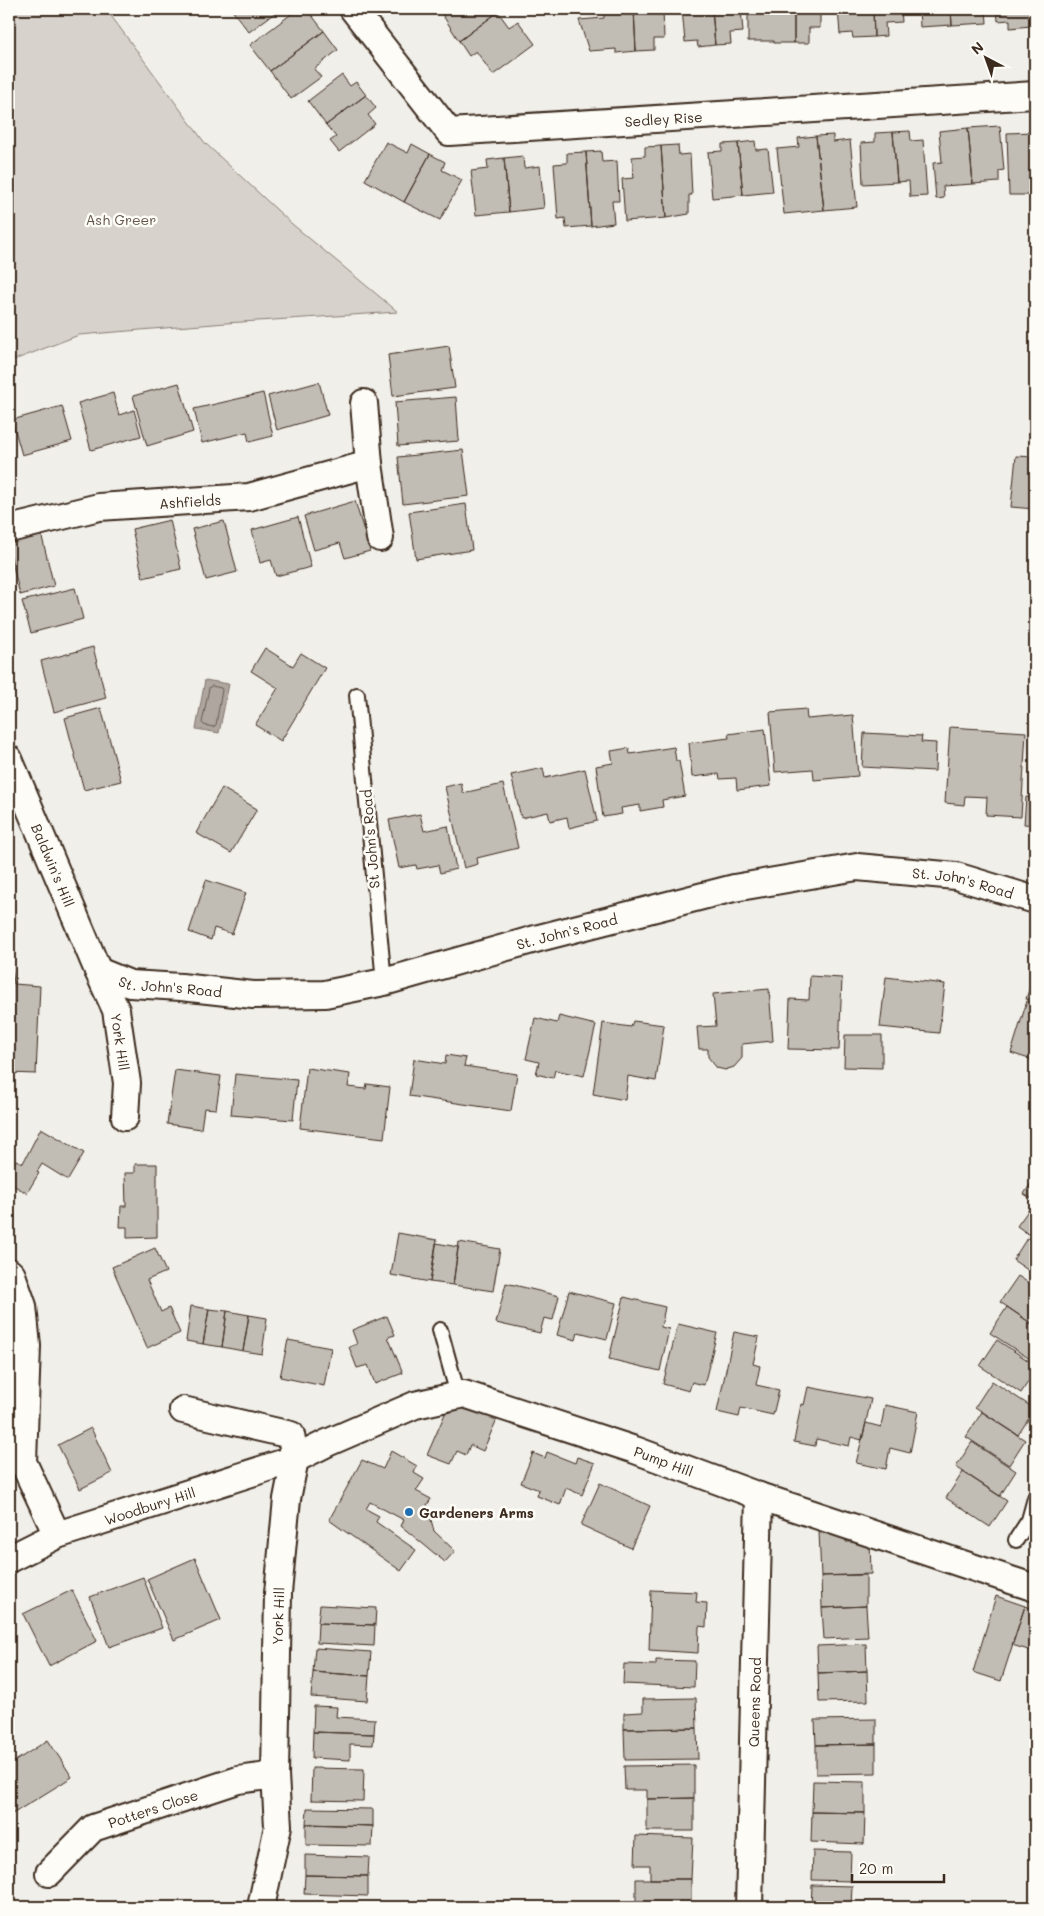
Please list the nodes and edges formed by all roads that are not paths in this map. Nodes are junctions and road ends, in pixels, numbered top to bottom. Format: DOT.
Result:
graph roads {
  1 [pos="353,9"];
  2 [pos="1035,94"];
  3 [pos="364,403"];
  4 [pos="370,464"];
  5 [pos="9,530"];
  6 [pos="380,538"];
  7 [pos="357,695"];
  8 [pos="9,758"];
  9 [pos="1035,900"];
  10 [pos="98,971"];
  11 [pos="384,982"];
  12 [pos="125,1117"];
  13 [pos="9,1272"];
  14 [pos="440,1330"];
  15 [pos="458,1395"];
  16 [pos="183,1410"];
  17 [pos="295,1459"];
  18 [pos="16,1464"];
  19 [pos="759,1496"];
  20 [pos="1035,1498"];
  21 [pos="57,1535"];
  22 [pos="1016,1540"];
  23 [pos="9,1559"];
  24 [pos="1035,1588"];
  25 [pos="275,1775"];
  26 [pos="49,1873"];
  27 [pos="261,1907"];
  28 [pos="749,1907"];
  1 -- 2 [label="street, Sedley Rise"];
  3 -- 4 [label="street"];
  4 -- 5 [label="street, Ashfields"];
  4 -- 6 [label="street"];
  7 -- 11 [label="lane, St John's Road"];
  8 -- 10 [label="street, Baldwin's Hill"];
  9 -- 11 [label="street, St. John's Road"];
  10 -- 11 [label="street, St. John's Road"];
  10 -- 12 [label="street, York Hill"];
  13 -- 18 [label="street"];
  14 -- 15 [label="lane"];
  15 -- 17 [label="street, Pump Hill"];
  15 -- 19 [label="street, Pump Hill"];
  16 -- 17 [label="street, York Hill"];
  17 -- 21 [label="street, Woodbury Hill"];
  17 -- 25 [label="street, York Hill"];
  18 -- 21 [label="street"];
  19 -- 24 [label="street, Pump Hill"];
  19 -- 28 [label="street, Queens Road"];
  20 -- 22 [label="lane"];
  21 -- 23 [label="street, Woodbury Hill"];
  25 -- 26 [label="street, Potters Close"];
  25 -- 27 [label="street, York Hill"];
}
